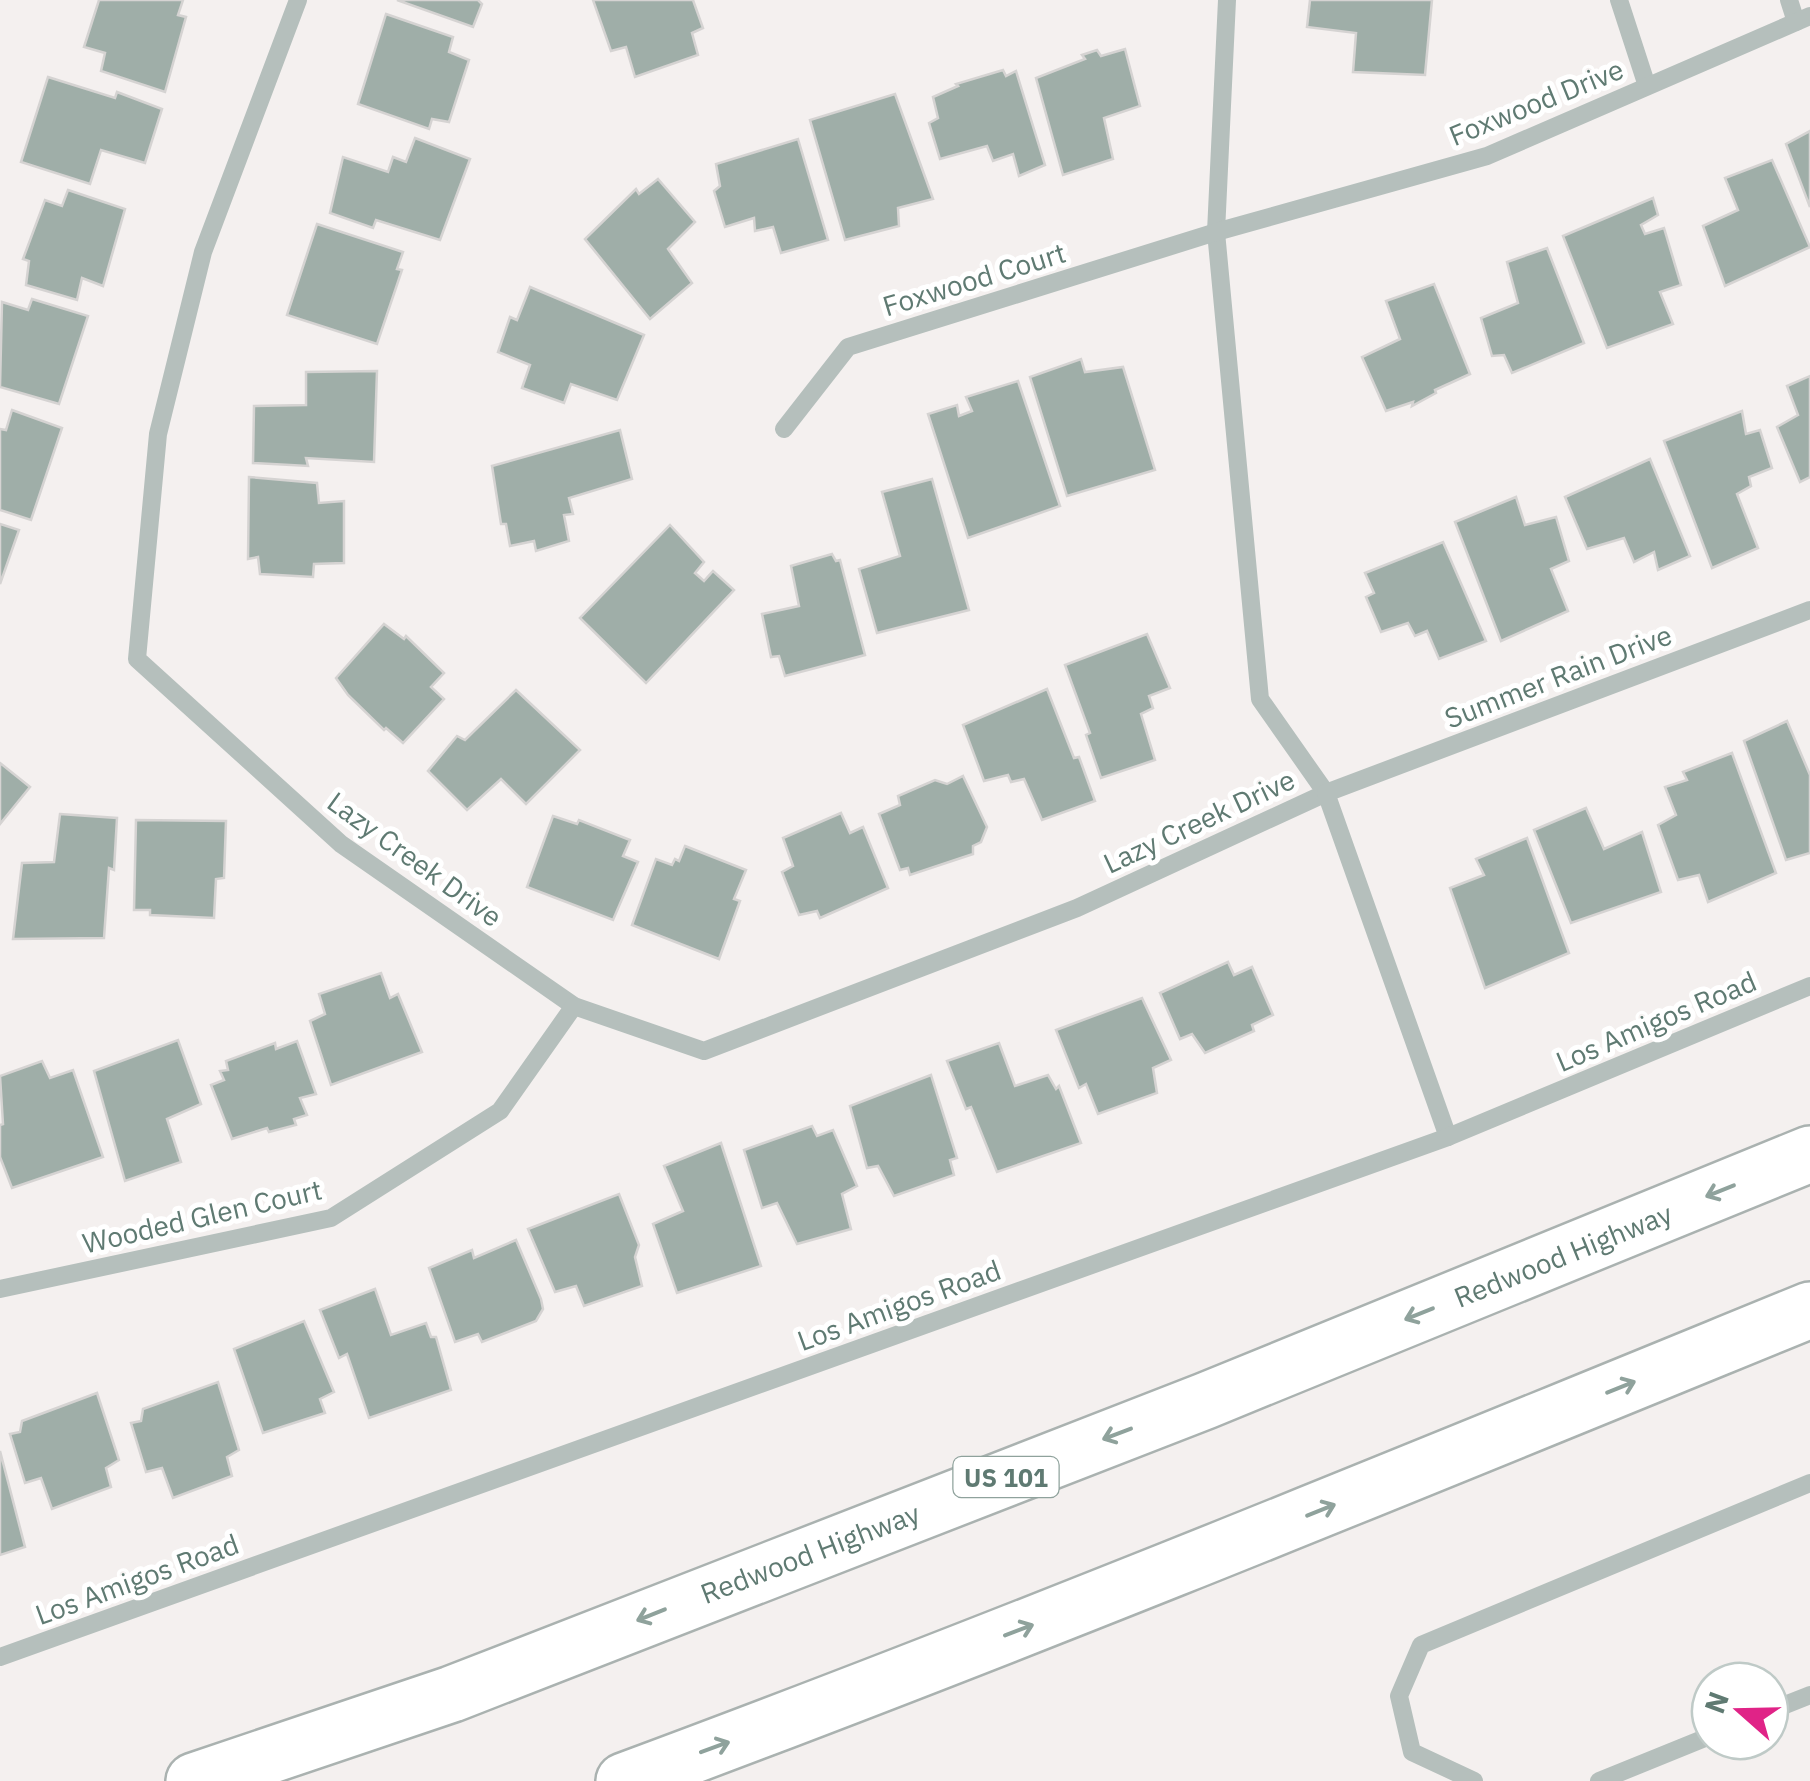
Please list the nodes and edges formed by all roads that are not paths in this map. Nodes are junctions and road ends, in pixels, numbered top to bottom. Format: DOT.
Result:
graph roads {
  1 [pos="298,0"];
  2 [pos="1227,0"];
  3 [pos="1619,0"];
  4 [pos="1789,0"];
  5 [pos="1803,19"];
  6 [pos="1647,86"];
  7 [pos="1216,232"];
  8 [pos="784,428"];
  9 [pos="1810,610"];
  10 [pos="1326,793"];
  11 [pos="1810,986"];
  12 [pos="574,1006"];
  13 [pos="1448,1137"];
  14 [pos="1810,1154"];
  15 [pos="0,1289"];
  16 [pos="1810,1310"];
  17 [pos="1810,1484"];
  18 [pos="0,1658"];
  19 [pos="1690,1744"];
  20 [pos="194,1781"];
  21 [pos="624,1781"];
  22 [pos="1474,1781"];
  23 [pos="1599,1781"];
  1 -- 12 [label="street, Lazy Creek Drive"];
  2 -- 7 [label="street, Lazy Creek Drive"];
  3 -- 6 [label="street"];
  4 -- 5 [label="street"];
  5 -- 6 [label="street, Foxwood Drive"];
  6 -- 7 [label="street, Foxwood Drive"];
  7 -- 8 [label="street, Foxwood Court"];
  7 -- 10 [label="street, Lazy Creek Drive"];
  9 -- 10 [label="street, Summer Rain Drive"];
  10 -- 12 [label="street, Lazy Creek Drive"];
  10 -- 13 [label="street, Lazy Creek Drive"];
  11 -- 13 [label="street, Los Amigos Road"];
  12 -- 15 [label="street, Wooded Glen Court"];
  13 -- 18 [label="street, Los Amigos Road"];
  14 -- 20 [label="highway, Redwood Highway / US 101, one-way"];
  21 -- 16 [label="highway, one-way"];
  17 -- 22 [label="street"];
  19 -- 23 [label="street"];
}
